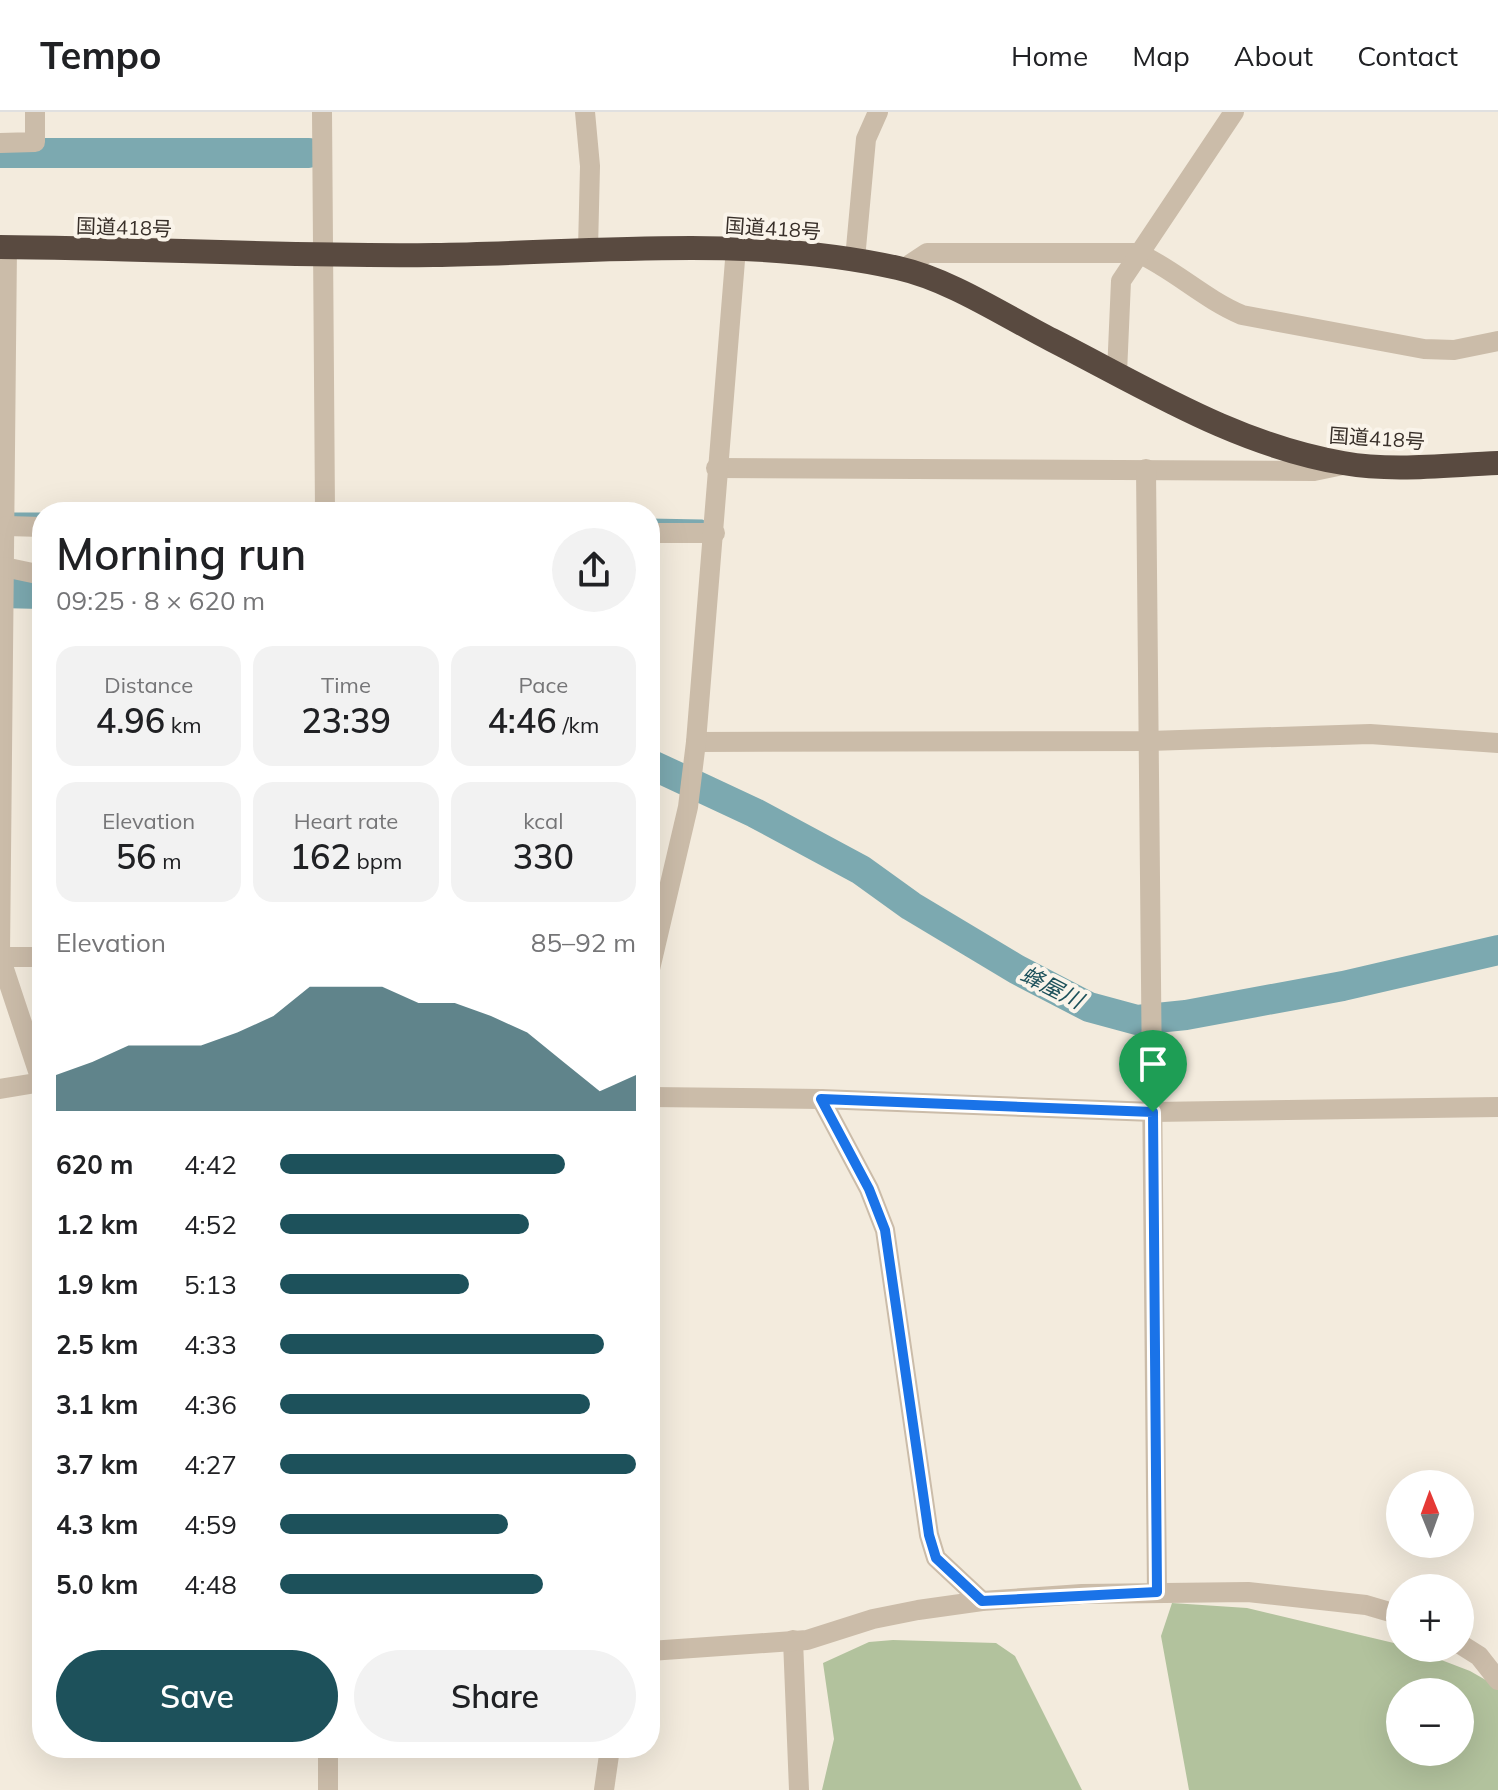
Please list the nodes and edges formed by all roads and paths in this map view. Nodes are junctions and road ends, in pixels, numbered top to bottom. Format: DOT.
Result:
graph roads {
  1 [pos="35,112"];
  2 [pos="322,112"];
  3 [pos="585,112"];
  4 [pos="878,112"];
  5 [pos="1234,112"];
  6 [pos="0,143"];
  7 [pos="3,247"];
  8 [pos="736,248"];
  9 [pos="588,249"];
  10 [pos="1138,253"];
  11 [pos="324,257"];
  12 [pos="855,259"];
  13 [pos="903,269"];
  14 [pos="1498,341"];
  15 [pos="1117,373"];
  16 [pos="1498,463"];
  17 [pos="1347,464"];
  18 [pos="716,468"];
  19 [pos="1146,469"];
  20 [pos="325,502"];
  21 [pos="7,526"];
  22 [pos="32,527"];
  23 [pos="660,533"];
  24 [pos="715,533"];
  25 [pos="3,572"];
  26 [pos="32,574"];
  27 [pos="2,621"];
  28 [pos="1149,741"];
  29 [pos="1498,743"];
  30 [pos="695,749"];
  31 [pos="660,926"];
  32 [pos="0,957"];
  33 [pos="32,957"];
  34 [pos="32,1052"];
  35 [pos="32,1084"];
  36 [pos="0,1089"];
  37 [pos="660,1097"];
  38 [pos="821,1099"];
  39 [pos="1498,1107"];
  40 [pos="1153,1112"];
  41 [pos="1157,1592"];
  42 [pos="982,1601"];
  43 [pos="1386,1611"];
  44 [pos="793,1640"];
  45 [pos="660,1650"];
  46 [pos="1474,1653"];
  47 [pos="1498,1680"];
  48 [pos="328,1758"];
  49 [pos="609,1758"];
  50 [pos="328,1790"];
  51 [pos="604,1790"];
  52 [pos="799,1790"];
  1 -- 6 [label="street"];
  2 -- 11 [label="street"];
  3 -- 9 [label="street"];
  4 -- 12 [label="street"];
  5 -- 10 [label="street"];
  7 -- 11 [label="highway, 国道418号"];
  7 -- 21 [label="street"];
  8 -- 9 [label="highway, 国道418号"];
  8 -- 12 [label="highway, 国道418号"];
  8 -- 18 [label="street"];
  9 -- 11 [label="highway, 国道418号"];
  10 -- 13 [label="street"];
  10 -- 14 [label="street"];
  10 -- 15 [label="street"];
  11 -- 20 [label="street"];
  12 -- 13 [label="highway, 国道418号"];
  13 -- 15 [label="highway, 国道418号"];
  15 -- 17 [label="highway, 国道418号"];
  16 -- 17 [label="highway, 国道418号"];
  17 -- 19 [label="street"];
  18 -- 19 [label="street"];
  18 -- 24 [label="street"];
  19 -- 28 [label="street"];
  21 -- 22 [label="street"];
  21 -- 25 [label="street"];
  23 -- 24 [label="street"];
  24 -- 30 [label="street"];
  25 -- 26 [label="street"];
  25 -- 27 [label="street"];
  27 -- 32 [label="street"];
  28 -- 29 [label="street"];
  28 -- 30 [label="street"];
  28 -- 40 [label="street"];
  30 -- 31 [label="street"];
  32 -- 33 [label="street"];
  32 -- 34 [label="street"];
  35 -- 36 [label="street"];
  37 -- 38 [label="street"];
  38 -- 40 [label="street"];
  38 -- 42 [label="street"];
  39 -- 40 [label="street"];
  40 -- 41 [label="street"];
  41 -- 42 [label="street"];
  41 -- 43 [label="street"];
  42 -- 44 [label="street"];
  44 -- 45 [label="street"];
  44 -- 52 [label="street"];
  46 -- 47 [label="street"];
  48 -- 50 [label="street"];
  49 -- 51 [label="street"];
}
